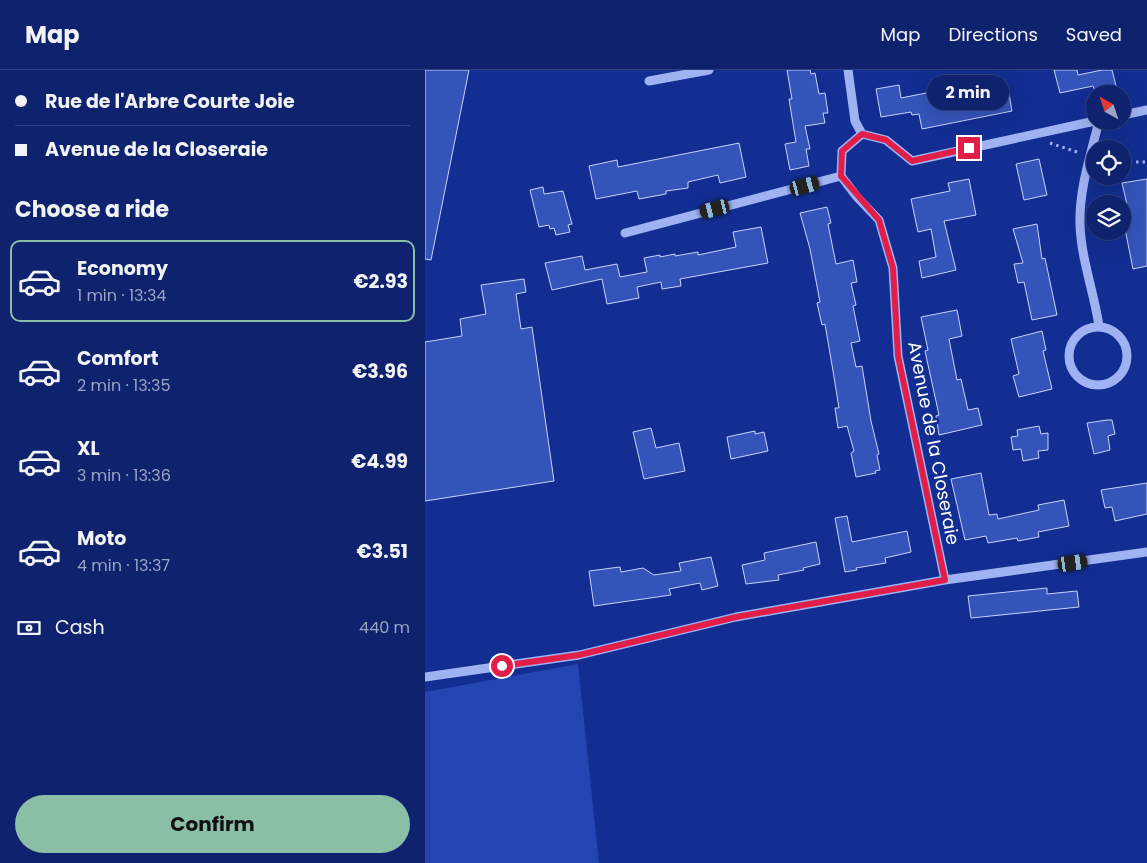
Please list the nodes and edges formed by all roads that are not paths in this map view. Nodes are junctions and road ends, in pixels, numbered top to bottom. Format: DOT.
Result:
graph roads {
  1 [pos="709,70"];
  2 [pos="848,70"];
  3 [pos="649,82"];
  4 [pos="1147,110"];
  5 [pos="1131,113"];
  6 [pos="1086,122"];
  7 [pos="1097,130"];
  8 [pos="862,134"];
  9 [pos="841,176"];
  10 [pos="625,232"];
  11 [pos="1099,326"];
  12 [pos="1147,552"];
  13 [pos="945,580"];
  14 [pos="425,677"];
  1 -- 3 [label="street"];
  2 -- 8 [label="street"];
  4 -- 5 [label="street"];
  6 -- 8 [label="street"];
  7 -- 11 [label="street"];
  8 -- 9 [label="street"];
  9 -- 10 [label="street"];
  9 -- 13 [label="street, Avenue de la Closeraie"];
  11 -- 11 [label="street"];
  12 -- 13 [label="street"];
  13 -- 14 [label="street"];
}
